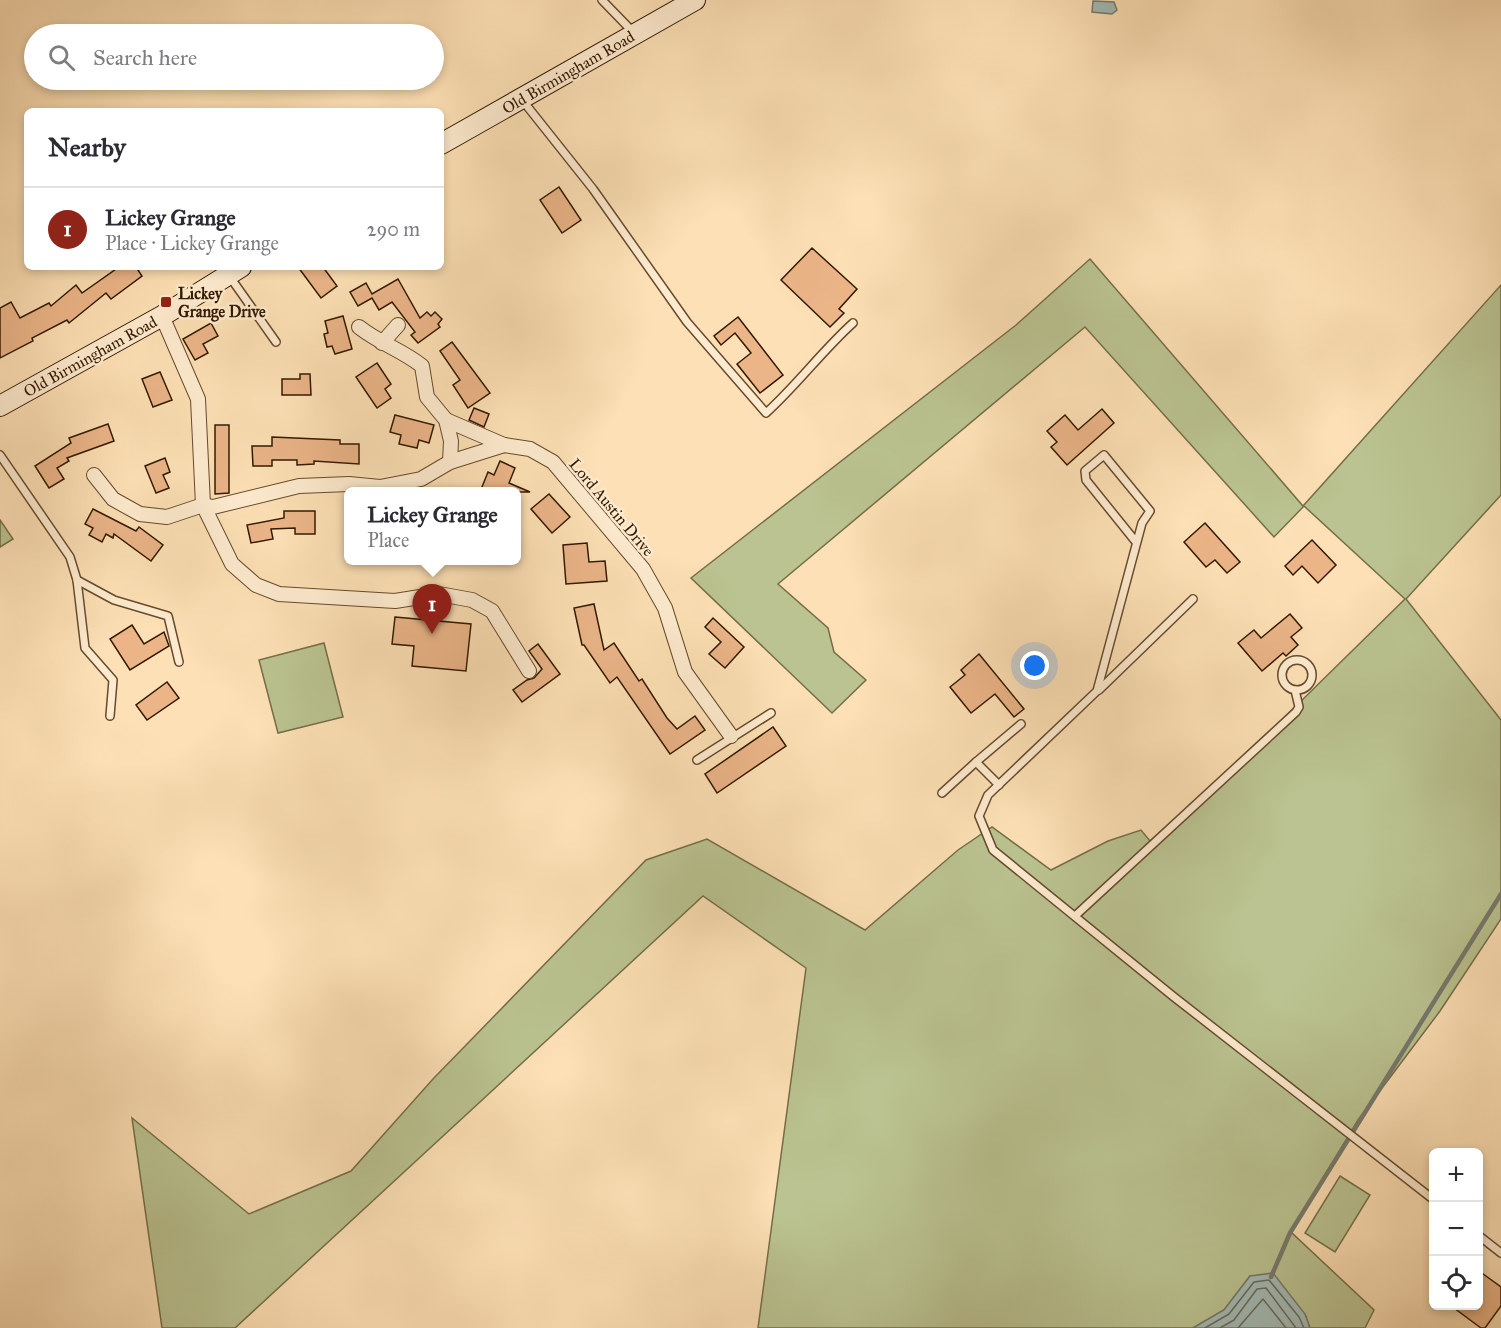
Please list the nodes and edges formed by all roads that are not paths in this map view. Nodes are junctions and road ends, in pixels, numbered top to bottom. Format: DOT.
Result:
graph roads {
  1 [pos="602,0"];
  2 [pos="694,0"];
  3 [pos="635,34"];
  4 [pos="521,98"];
  5 [pos="444,142"];
  6 [pos="235,271"];
  7 [pos="162,316"];
  8 [pos="853,323"];
  9 [pos="398,325"];
  10 [pos="359,327"];
  11 [pos="276,342"];
  12 [pos="382,343"];
  13 [pos="0,406"];
  14 [pos="446,420"];
  15 [pos="504,445"];
  16 [pos="0,455"];
  17 [pos="450,462"];
  18 [pos="94,475"];
  19 [pos="203,505"];
  20 [pos="1136,542"];
  21 [pos="77,580"];
  22 [pos="1193,600"];
  23 [pos="179,662"];
  24 [pos="529,671"];
  25 [pos="1295,690"];
  26 [pos="1097,691"];
  27 [pos="771,712"];
  28 [pos="110,716"];
  29 [pos="1021,724"];
  30 [pos="731,736"];
  31 [pos="696,760"];
  32 [pos="976,762"];
  33 [pos="999,785"];
  34 [pos="942,793"];
  35 [pos="1075,916"];
  36 [pos="1429,1196"];
  37 [pos="1483,1238"];
  38 [pos="1501,1253"];
  1 -- 3 [label="lane"];
  2 -- 3 [label="main road, Old Birmingham Road"];
  3 -- 4 [label="main road, Old Birmingham Road"];
  4 -- 5 [label="main road, Old Birmingham Road"];
  4 -- 8 [label="lane"];
  6 -- 7 [label="main road, Old Birmingham Road"];
  6 -- 11 [label="lane"];
  7 -- 13 [label="main road, Old Birmingham Road"];
  7 -- 19 [label="street"];
  9 -- 12 [label="street"];
  10 -- 12 [label="street"];
  12 -- 14 [label="street"];
  14 -- 15 [label="street"];
  14 -- 17 [label="street"];
  15 -- 17 [label="street, Lord Austin Drive"];
  15 -- 30 [label="street, Lord Austin Drive"];
  16 -- 21 [label="lane"];
  17 -- 19 [label="street, Lord Austin Drive"];
  18 -- 19 [label="street, Lord Austin Drive"];
  19 -- 24 [label="street"];
  20 -- 20 [label="lane"];
  20 -- 26 [label="lane"];
  21 -- 23 [label="lane"];
  21 -- 28 [label="lane"];
  22 -- 26 [label="lane"];
  25 -- 25 [label="lane"];
  25 -- 35 [label="lane"];
  26 -- 33 [label="lane"];
  27 -- 30 [label="lane"];
  29 -- 32 [label="lane"];
  30 -- 31 [label="lane"];
  32 -- 33 [label="lane"];
  32 -- 34 [label="lane"];
  33 -- 35 [label="lane"];
  35 -- 36 [label="lane"];
  37 -- 38 [label="lane"];
}
